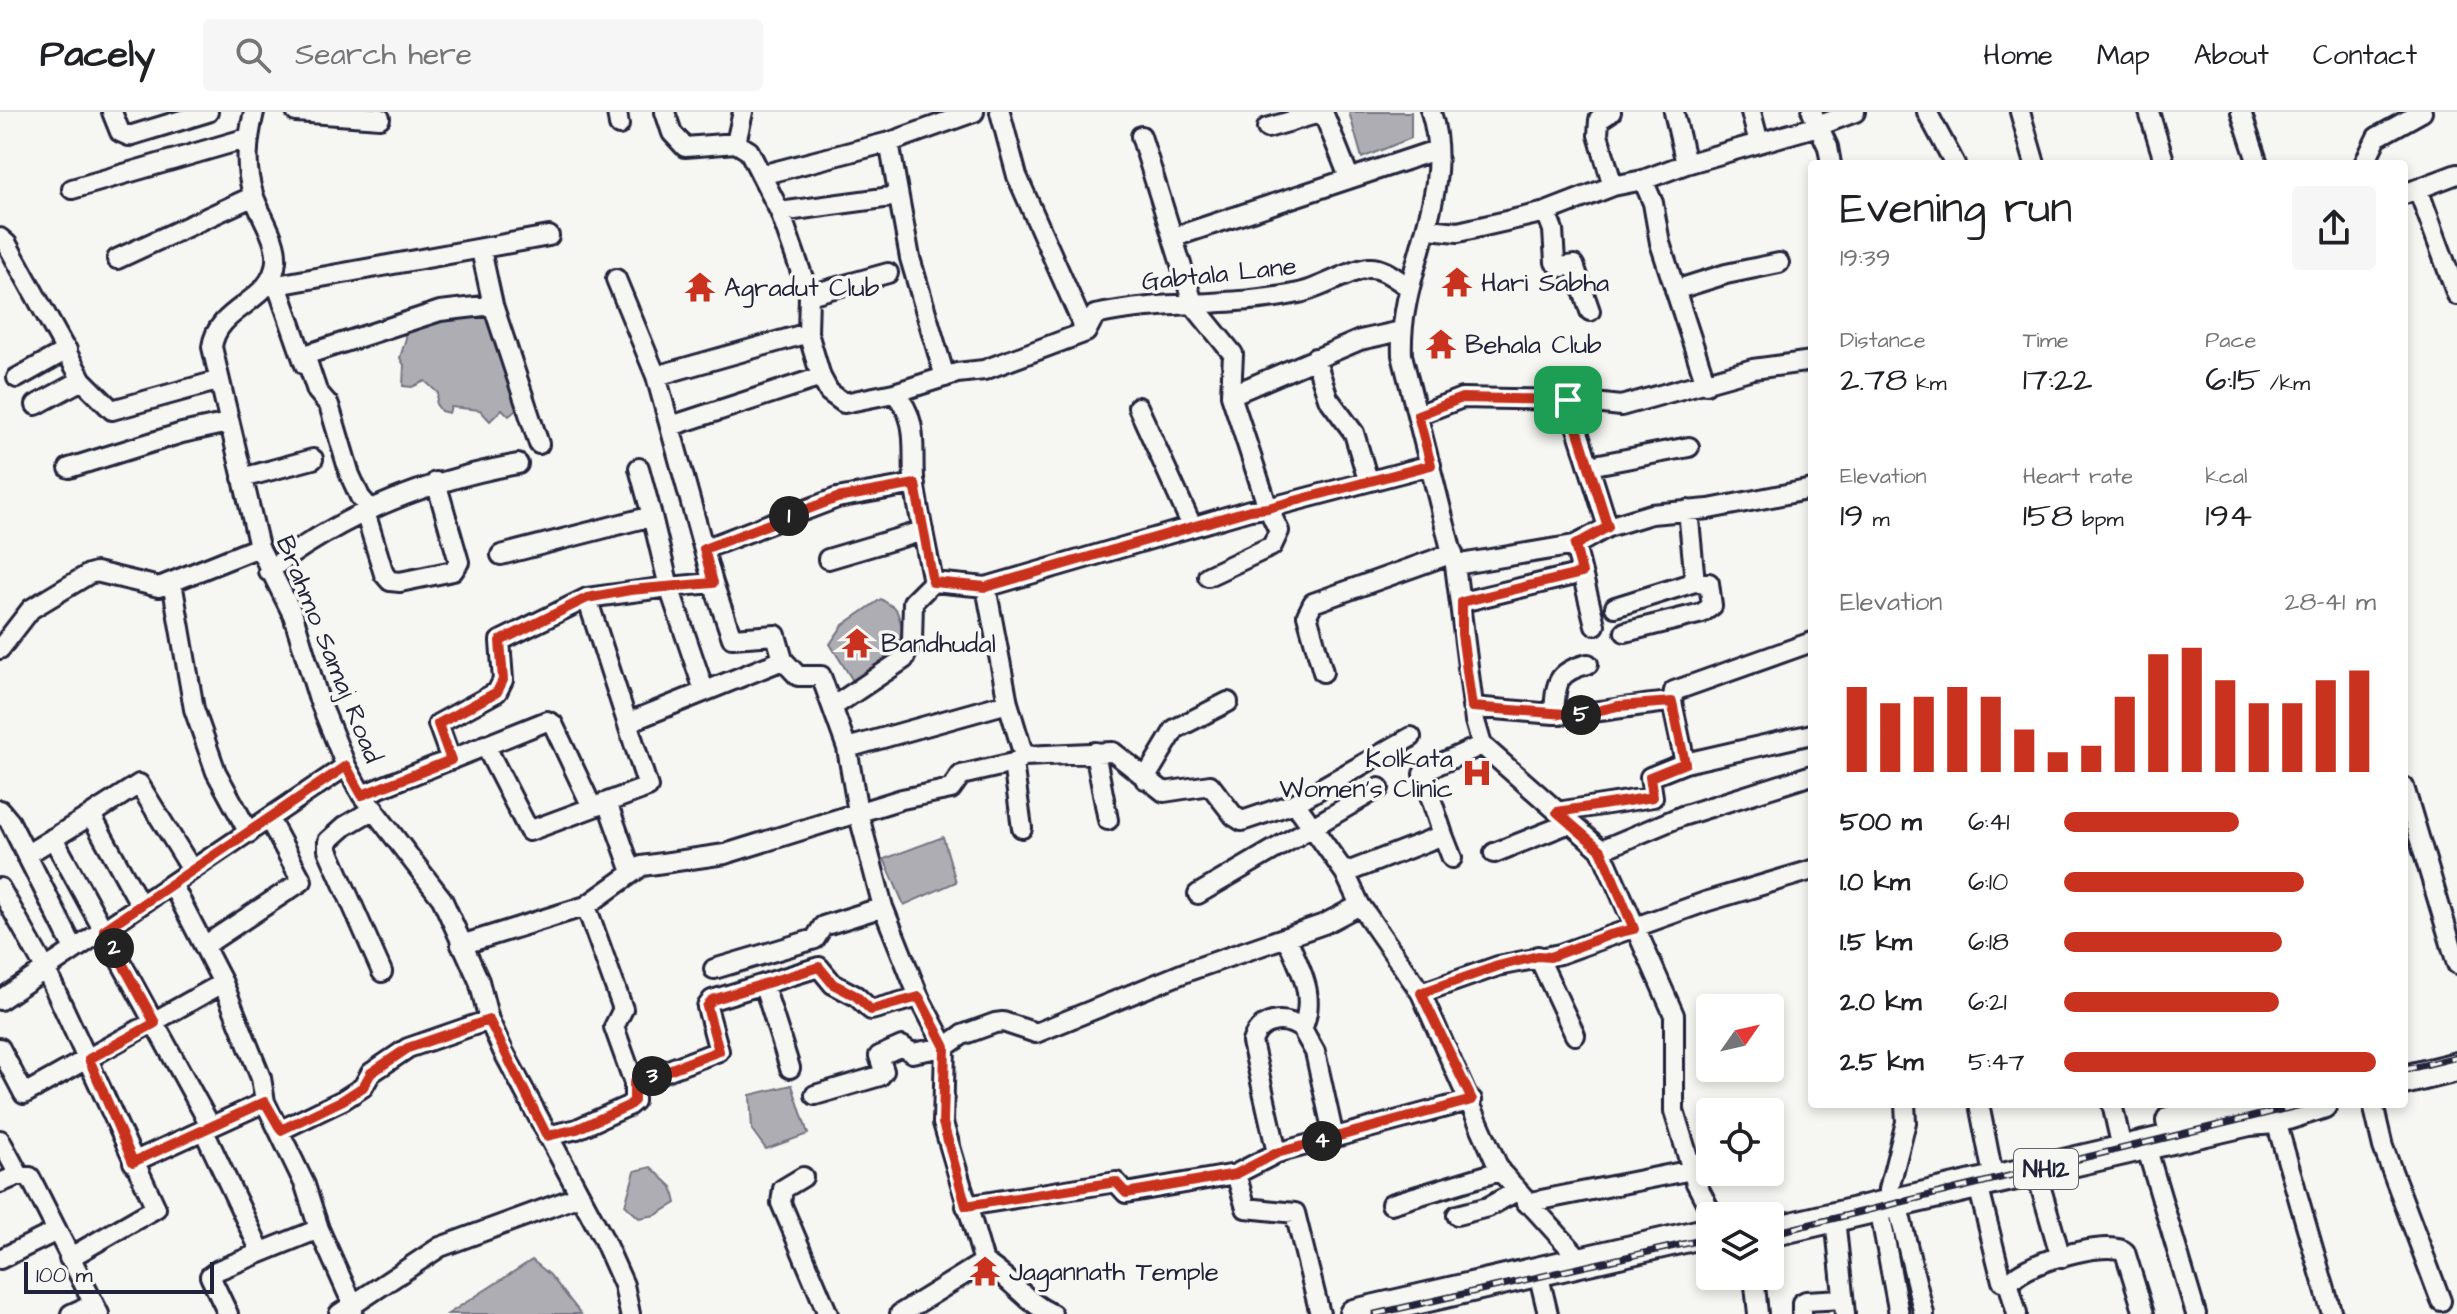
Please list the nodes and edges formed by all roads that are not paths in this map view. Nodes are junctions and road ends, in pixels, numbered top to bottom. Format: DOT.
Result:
graph roads {
  1 [pos="112,112"];
  2 [pos="208,112"];
  3 [pos="254,112"];
  4 [pos="296,112"];
  5 [pos="665,112"];
  6 [pos="743,112"];
  7 [pos="974,112"];
  8 [pos="1000,112"];
  9 [pos="1431,112"];
  10 [pos="1611,112"];
  11 [pos="1674,112"];
  12 [pos="1751,112"];
  13 [pos="1855,112"];
  14 [pos="1927,112"];
  15 [pos="2020,112"];
  16 [pos="2149,112"];
  17 [pos="2241,112"];
  18 [pos="2422,112"];
  19 [pos="179,115"];
  20 [pos="380,118"];
  21 [pos="1815,119"];
  22 [pos="1267,128"];
  23 [pos="1141,136"];
  24 [pos="248,138"];
  25 [pos="889,142"];
  26 [pos="736,143"];
  27 [pos="1759,143"];
  28 [pos="1436,150"];
  29 [pos="1830,160"];
  30 [pos="1953,160"];
  31 [pos="2034,160"];
  32 [pos="2164,160"];
  33 [pos="2257,160"];
  34 [pos="2366,160"];
  35 [pos="1686,164"];
  36 [pos="2457,174"];
  37 [pos="761,175"];
  38 [pos="1349,177"];
  39 [pos="1643,180"];
  40 [pos="1613,186"];
  41 [pos="72,189"];
  42 [pos="2411,192"];
  43 [pos="254,196"];
  44 [pos="891,197"];
  45 [pos="780,212"];
  46 [pos="1546,212"];
  47 [pos="1429,229"];
  48 [pos="549,236"];
  49 [pos="1174,237"];
  50 [pos="0,238"];
  51 [pos="481,250"];
  52 [pos="117,259"];
  53 [pos="1779,263"];
  54 [pos="888,273"];
  55 [pos="616,279"];
  56 [pos="271,286"];
  57 [pos="1407,286"];
  58 [pos="1675,290"];
  59 [pos="809,295"];
  60 [pos="2457,295"];
  61 [pos="493,305"];
  62 [pos="1194,306"];
  63 [pos="1590,311"];
  64 [pos="1401,331"];
  65 [pos="1086,332"];
  66 [pos="808,333"];
  67 [pos="67,350"];
  68 [pos="1315,358"];
  69 [pos="1808,362"];
  70 [pos="656,376"];
  71 [pos="821,377"];
  72 [pos="945,377"];
  73 [pos="17,378"];
  74 [pos="82,380"];
  75 [pos="217,381"];
  76 [pos="1706,384"];
  77 [pos="310,391"];
  78 [pos="894,393"];
  79 [pos="1231,395"];
  80 [pos="1568,400"];
  81 [pos="36,405"];
  82 [pos="1138,407"];
  83 [pos="1418,415"];
  84 [pos="228,423"];
  85 [pos="671,426"];
  86 [pos="539,444"];
  87 [pos="1689,447"];
  88 [pos="313,459"];
  89 [pos="518,464"];
  90 [pos="1431,465"];
  91 [pos="1589,466"];
  92 [pos="69,468"];
  93 [pos="639,468"];
  94 [pos="242,478"];
  95 [pos="1368,480"];
  96 [pos="436,482"];
  97 [pos="915,484"];
  98 [pos="1808,490"];
  99 [pos="1268,508"];
  100 [pos="1688,510"];
  101 [pos="368,511"];
  102 [pos="652,516"];
  103 [pos="1192,526"];
  104 [pos="1608,527"];
  105 [pos="923,531"];
  106 [pos="1575,545"];
  107 [pos="259,547"];
  108 [pos="704,549"];
  109 [pos="501,555"];
  110 [pos="828,559"];
  111 [pos="1454,559"];
  112 [pos="268,571"];
  113 [pos="1582,573"];
  114 [pos="1208,576"];
  115 [pos="172,582"];
  116 [pos="933,582"];
  117 [pos="1695,582"];
  118 [pos="713,583"];
  119 [pos="669,587"];
  120 [pos="986,587"];
  121 [pos="587,598"];
  122 [pos="1462,602"];
  123 [pos="1615,607"];
  124 [pos="1595,625"];
  125 [pos="1625,632"];
  126 [pos="1808,643"];
  127 [pos="0,649"];
  128 [pos="783,660"];
  129 [pos="1588,664"];
  130 [pos="1323,672"];
  131 [pos="704,690"];
  132 [pos="1228,702"];
  133 [pos="1672,702"];
  134 [pos="1008,703"];
  135 [pos="834,706"];
  136 [pos="1472,707"];
  137 [pos="1554,714"];
  138 [pos="629,722"];
  139 [pos="1808,735"];
  140 [pos="1411,737"];
  141 [pos="485,745"];
  142 [pos="1482,745"];
  143 [pos="847,748"];
  144 [pos="1095,752"];
  145 [pos="451,760"];
  146 [pos="1018,760"];
  147 [pos="1685,763"];
  148 [pos="346,766"];
  149 [pos="1808,776"];
  150 [pos="1145,779"];
  151 [pos="1379,788"];
  152 [pos="368,802"];
  153 [pos="1295,803"];
  154 [pos="599,804"];
  155 [pos="0,810"];
  156 [pos="858,812"];
  157 [pos="91,815"];
  158 [pos="2408,817"];
  159 [pos="1563,818"];
  160 [pos="269,819"];
  161 [pos="1108,820"];
  162 [pos="1022,828"];
  163 [pos="1311,829"];
  164 [pos="249,833"];
  165 [pos="1443,835"];
  166 [pos="53,838"];
  167 [pos="1601,850"];
  168 [pos="1494,853"];
  169 [pos="26,855"];
  170 [pos="1452,858"];
  171 [pos="192,870"];
  172 [pos="1808,871"];
  173 [pos="632,872"];
  174 [pos="1345,873"];
  175 [pos="172,884"];
  176 [pos="0,888"];
  177 [pos="1198,894"];
  178 [pos="140,904"];
  179 [pos="1360,905"];
  180 [pos="586,906"];
  181 [pos="883,907"];
  182 [pos="7,921"];
  183 [pos="1634,929"];
  184 [pos="104,930"];
  185 [pos="1287,938"];
  186 [pos="461,945"];
  187 [pos="204,946"];
  188 [pos="74,949"];
  189 [pos="1538,956"];
  190 [pos="2457,964"];
  191 [pos="714,969"];
  192 [pos="46,970"];
  193 [pos="382,972"];
  194 [pos="223,983"];
  195 [pos="764,986"];
  196 [pos="1421,993"];
  197 [pos="919,997"];
  198 [pos="0,1000"];
  199 [pos="489,1020"];
  200 [pos="155,1023"];
  201 [pos="1302,1029"];
  202 [pos="1575,1035"];
  203 [pos="945,1047"];
  204 [pos="0,1048"];
  205 [pos="2457,1048"];
  206 [pos="89,1059"];
  207 [pos="2408,1059"];
  208 [pos="2457,1067"];
  209 [pos="790,1068"];
  210 [pos="2408,1079"];
  211 [pos="634,1083"];
  212 [pos="815,1095"];
  213 [pos="1472,1100"];
  214 [pos="265,1102"];
  215 [pos="1905,1108"];
  216 [pos="1979,1108"];
  217 [pos="2113,1108"];
  218 [pos="2218,1108"];
  219 [pos="2298,1108"];
  220 [pos="2374,1108"];
  221 [pos="2273,1112"];
  222 [pos="206,1127"];
  223 [pos="281,1130"];
  224 [pos="2119,1135"];
  225 [pos="547,1136"];
  226 [pos="1334,1138"];
  227 [pos="0,1140"];
  228 [pos="2146,1146"];
  229 [pos="1277,1153"];
  230 [pos="133,1162"];
  231 [pos="1692,1170"];
  232 [pos="1500,1171"];
  233 [pos="2036,1171"];
  234 [pos="1236,1174"];
  235 [pos="19,1175"];
  236 [pos="1984,1175"];
  237 [pos="803,1177"];
  238 [pos="0,1183"];
  239 [pos="580,1196"];
  240 [pos="1521,1197"];
  241 [pos="1889,1200"];
  242 [pos="1707,1202"];
  243 [pos="1391,1204"];
  244 [pos="966,1206"];
  245 [pos="1457,1215"];
  246 [pos="1784,1216"];
  247 [pos="1835,1218"];
  248 [pos="319,1229"];
  249 [pos="1784,1229"];
  250 [pos="57,1231"];
  251 [pos="1696,1235"];
  252 [pos="1696,1251"];
  253 [pos="261,1252"];
  254 [pos="69,1258"];
  255 [pos="2061,1258"];
  256 [pos="0,1259"];
  257 [pos="1580,1259"];
  258 [pos="984,1262"];
  259 [pos="2002,1281"];
  260 [pos="1541,1285"];
  261 [pos="1755,1290"];
  262 [pos="2441,1301"];
  263 [pos="1844,1306"];
  264 [pos="96,1309"];
  265 [pos="346,1310"];
  266 [pos="71,1314"];
  267 [pos="228,1314"];
  268 [pos="630,1314"];
  269 [pos="828,1314"];
  270 [pos="900,1314"];
  271 [pos="1052,1314"];
  272 [pos="1320,1314"];
  273 [pos="1354,1314"];
  274 [pos="1424,1314"];
  275 [pos="1548,1314"];
  276 [pos="1758,1314"];
  277 [pos="1802,1314"];
  278 [pos="1899,1314"];
  279 [pos="1924,1314"];
  280 [pos="2017,1314"];
  281 [pos="2144,1314"];
  282 [pos="2196,1314"];
  283 [pos="2332,1314"];
  1 -- 19 [label="street"];
  2 -- 19 [label="street"];
  3 -- 24 [label="street"];
  4 -- 20 [label="street"];
  5 -- 26 [label="street"];
  6 -- 26 [label="street"];
  7 -- 25 [label="street"];
  8 -- 65 [label="street"];
  9 -- 28 [label="street"];
  10 -- 40 [label="street"];
  11 -- 35 [label="street"];
  12 -- 27 [label="street"];
  13 -- 21 [label="street"];
  14 -- 30 [label="street"];
  15 -- 31 [label="street"];
  16 -- 32 [label="street"];
  17 -- 33 [label="street"];
  18 -- 34 [label="street"];
  21 -- 27 [label="street"];
  21 -- 29 [label="street"];
  22 -- 38 [label="street"];
  23 -- 49 [label="street"];
  24 -- 41 [label="street"];
  24 -- 43 [label="street"];
  25 -- 37 [label="street"];
  25 -- 72 [label="street"];
  26 -- 37 [label="street"];
  27 -- 35 [label="street"];
  28 -- 38 [label="street"];
  28 -- 47 [label="street"];
  35 -- 39 [label="street"];
  36 -- 42 [label="street"];
  37 -- 45 [label="street"];
  38 -- 49 [label="street"];
  39 -- 40 [label="street"];
  39 -- 58 [label="street"];
  40 -- 46 [label="street"];
  42 -- 60 [label="street"];
  43 -- 52 [label="street"];
  43 -- 56 [label="street"];
  44 -- 45 [label="street"];
  45 -- 59 [label="street"];
  46 -- 47 [label="street"];
  46 -- 63 [label="street"];
  47 -- 57 [label="street"];
  48 -- 51 [label="street"];
  49 -- 62 [label="street"];
  50 -- 67 [label="street"];
  51 -- 56 [label="street"];
  51 -- 61 [label="street"];
  53 -- 58 [label="street"];
  54 -- 59 [label="street"];
  55 -- 70 [label="street"];
  56 -- 75 [label="street, Brahmo Samaj Road"];
  56 -- 77 [label="street"];
  57 -- 62 [label="street, Gabtala Lane"];
  57 -- 64 [label="street"];
  58 -- 76 [label="street"];
  59 -- 66 [label="street"];
  61 -- 86 [label="street"];
  61 -- 101 [label="street"];
  62 -- 65 [label="street, Gabtala Lane"];
  62 -- 79 [label="street"];
  64 -- 68 [label="street"];
  64 -- 83 [label="street"];
  65 -- 72 [label="street"];
  66 -- 70 [label="street"];
  66 -- 71 [label="street"];
  67 -- 73 [label="street"];
  67 -- 74 [label="street"];
  68 -- 79 [label="street"];
  68 -- 95 [label="street"];
  69 -- 76 [label="street"];
  70 -- 85 [label="street"];
  71 -- 78 [label="street"];
  71 -- 85 [label="street"];
  72 -- 78 [label="street"];
  74 -- 75 [label="street"];
  74 -- 81 [label="street"];
  75 -- 84 [label="street, Brahmo Samaj Road"];
  76 -- 80 [label="street"];
  78 -- 97 [label="street"];
  79 -- 99 [label="street"];
  80 -- 83 [label="street"];
  80 -- 91 [label="street"];
  82 -- 103 [label="street"];
  83 -- 90 [label="street"];
  84 -- 92 [label="street"];
  84 -- 94 [label="street, Brahmo Samaj Road"];
  85 -- 108 [label="street"];
  87 -- 91 [label="street"];
  88 -- 94 [label="street"];
  89 -- 96 [label="street"];
  90 -- 95 [label="street"];
  90 -- 111 [label="street"];
  91 -- 104 [label="street"];
  93 -- 102 [label="street"];
  94 -- 107 [label="street, Brahmo Samaj Road"];
  95 -- 99 [label="street"];
  96 -- 101 [label="street"];
  96 -- 101 [label="street"];
  97 -- 105 [label="street"];
  97 -- 108 [label="street"];
  98 -- 100 [label="street"];
  99 -- 103 [label="street"];
  99 -- 114 [label="street"];
  100 -- 104 [label="street"];
  100 -- 117 [label="street"];
  101 -- 112 [label="street"];
  102 -- 109 [label="street"];
  102 -- 119 [label="street"];
  103 -- 120 [label="street"];
  104 -- 106 [label="street"];
  105 -- 110 [label="street"];
  105 -- 116 [label="street"];
  106 -- 111 [label="street"];
  106 -- 113 [label="street"];
  107 -- 112 [label="street, Brahmo Samaj Road"];
  107 -- 115 [label="street"];
  108 -- 118 [label="street"];
  111 -- 122 [label="street"];
  111 -- 130 [label="street"];
  112 -- 148 [label="street, Brahmo Samaj Road"];
  113 -- 122 [label="street"];
  113 -- 124 [label="street"];
  115 -- 127 [label="street"];
  115 -- 164 [label="street"];
  116 -- 120 [label="street"];
  116 -- 135 [label="street"];
  117 -- 123 [label="street"];
  117 -- 125 [label="street"];
  118 -- 119 [label="street"];
  118 -- 128 [label="street"];
  119 -- 121 [label="street"];
  119 -- 131 [label="street"];
  120 -- 134 [label="street"];
  121 -- 138 [label="street"];
  121 -- 145 [label="street"];
  122 -- 136 [label="street"];
  126 -- 133 [label="street"];
  128 -- 131 [label="street"];
  128 -- 135 [label="street"];
  129 -- 137 [label="street"];
  131 -- 138 [label="street"];
  132 -- 150 [label="street"];
  133 -- 137 [label="street"];
  133 -- 147 [label="street"];
  134 -- 143 [label="street"];
  134 -- 146 [label="street"];
  135 -- 143 [label="street"];
  136 -- 137 [label="street"];
  136 -- 142 [label="street"];
  138 -- 154 [label="street"];
  139 -- 147 [label="street"];
  140 -- 153 [label="street"];
  141 -- 145 [label="street"];
  141 -- 154 [label="street"];
  141 -- 154 [label="street"];
  142 -- 159 [label="street"];
  142 -- 165 [label="street"];
  143 -- 156 [label="street"];
  144 -- 146 [label="street"];
  144 -- 150 [label="street"];
  144 -- 161 [label="street"];
  145 -- 152 [label="street"];
  146 -- 156 [label="street"];
  146 -- 162 [label="street"];
  147 -- 159 [label="street"];
  148 -- 152 [label="street, Brahmo Samaj Road"];
  148 -- 160 [label="street"];
  149 -- 167 [label="street"];
  150 -- 153 [label="street"];
  151 -- 163 [label="street"];
  152 -- 186 [label="street, Brahmo Samaj Road"];
  152 -- 193 [label="street"];
  153 -- 163 [label="street"];
  154 -- 173 [label="street"];
  155 -- 169 [label="street"];
  156 -- 173 [label="street"];
  156 -- 181 [label="street"];
  157 -- 166 [label="street"];
  157 -- 171 [label="street"];
  157 -- 178 [label="street"];
  158 -- 190 [label="street"];
  159 -- 167 [label="street"];
  159 -- 168 [label="street"];
  160 -- 164 [label="street"];
  160 -- 187 [label="street"];
  163 -- 174 [label="street"];
  163 -- 177 [label="street"];
  164 -- 171 [label="street"];
  165 -- 170 [label="street"];
  165 -- 174 [label="street"];
  166 -- 169 [label="street"];
  166 -- 184 [label="street"];
  167 -- 183 [label="street"];
  169 -- 188 [label="street"];
  171 -- 175 [label="street"];
  172 -- 183 [label="street"];
  173 -- 180 [label="street"];
  174 -- 179 [label="street"];
  175 -- 178 [label="street"];
  175 -- 187 [label="street"];
  176 -- 182 [label="street"];
  178 -- 184 [label="street"];
  179 -- 185 [label="street"];
  179 -- 196 [label="street"];
  180 -- 186 [label="street"];
  180 -- 211 [label="street"];
  181 -- 191 [label="street"];
  181 -- 197 [label="street"];
  182 -- 192 [label="street"];
  183 -- 189 [label="street"];
  183 -- 231 [label="street"];
  184 -- 188 [label="street"];
  184 -- 200 [label="street"];
  185 -- 201 [label="street"];
  185 -- 203 [label="street"];
  186 -- 199 [label="street, Brahmo Samaj Road"];
  187 -- 194 [label="street"];
  188 -- 192 [label="street"];
  189 -- 196 [label="street"];
  189 -- 202 [label="street"];
  192 -- 198 [label="street"];
  192 -- 206 [label="street"];
  194 -- 200 [label="street"];
  194 -- 214 [label="street"];
  195 -- 197 [label="street"];
  195 -- 209 [label="street"];
  195 -- 211 [label="street"];
  196 -- 213 [label="street"];
  197 -- 203 [label="street"];
  199 -- 223 [label="street"];
  199 -- 225 [label="street, Brahmo Samaj Road"];
  200 -- 206 [label="street"];
  200 -- 222 [label="street"];
  201 -- 226 [label="street"];
  201 -- 229 [label="street"];
  203 -- 212 [label="street"];
  203 -- 244 [label="street"];
  204 -- 206 [label="street"];
  205 -- 207 [label="highway"];
  206 -- 230 [label="street"];
  208 -- 210 [label="highway"];
  211 -- 225 [label="street"];
  213 -- 226 [label="street"];
  213 -- 232 [label="street"];
  214 -- 222 [label="street"];
  214 -- 223 [label="street"];
  215 -- 241 [label="street"];
  216 -- 236 [label="street"];
  217 -- 224 [label="street"];
  218 -- 224 [label="highway, NH12"];
  219 -- 221 [label="highway, NH12"];
  220 -- 262 [label="street"];
  221 -- 228 [label="highway, NH12"];
  221 -- 283 [label="street"];
  222 -- 230 [label="street"];
  222 -- 253 [label="street"];
  223 -- 248 [label="street"];
  224 -- 236 [label="highway, NH12"];
  225 -- 239 [label="street, Brahmo Samaj Road"];
  226 -- 229 [label="street"];
  227 -- 235 [label="street"];
  228 -- 233 [label="highway, NH12"];
  228 -- 282 [label="street"];
  229 -- 234 [label="street"];
  230 -- 254 [label="street"];
  231 -- 240 [label="street"];
  231 -- 242 [label="street"];
  232 -- 240 [label="street"];
  232 -- 243 [label="street"];
  233 -- 236 [label="highway, NH12"];
  233 -- 255 [label="street"];
  234 -- 244 [label="street"];
  234 -- 272 [label="street"];
  235 -- 238 [label="street"];
  235 -- 250 [label="street"];
  236 -- 241 [label="highway, NH12"];
  236 -- 259 [label="street"];
  237 -- 269 [label="street"];
  239 -- 265 [label="street"];
  239 -- 268 [label="street, Brahmo Samaj Road"];
  240 -- 245 [label="street"];
  240 -- 257 [label="street"];
  241 -- 246 [label="highway, NH12"];
  241 -- 247 [label="highway, NH12"];
  241 -- 278 [label="street"];
  241 -- 279 [label="street"];
  244 -- 258 [label="street"];
  247 -- 249 [label="highway, NH12"];
  247 -- 263 [label="street"];
  248 -- 253 [label="street"];
  248 -- 265 [label="street"];
  250 -- 254 [label="street"];
  250 -- 256 [label="street"];
  251 -- 257 [label="highway"];
  252 -- 260 [label="highway"];
  253 -- 267 [label="street"];
  254 -- 264 [label="street"];
  255 -- 280 [label="street"];
  255 -- 281 [label="street"];
  257 -- 273 [label="highway"];
  258 -- 270 [label="street"];
  258 -- 271 [label="street"];
  260 -- 274 [label="highway"];
  260 -- 275 [label="street"];
  261 -- 276 [label="street"];
  263 -- 277 [label="street"];
  264 -- 266 [label="street"];
}
